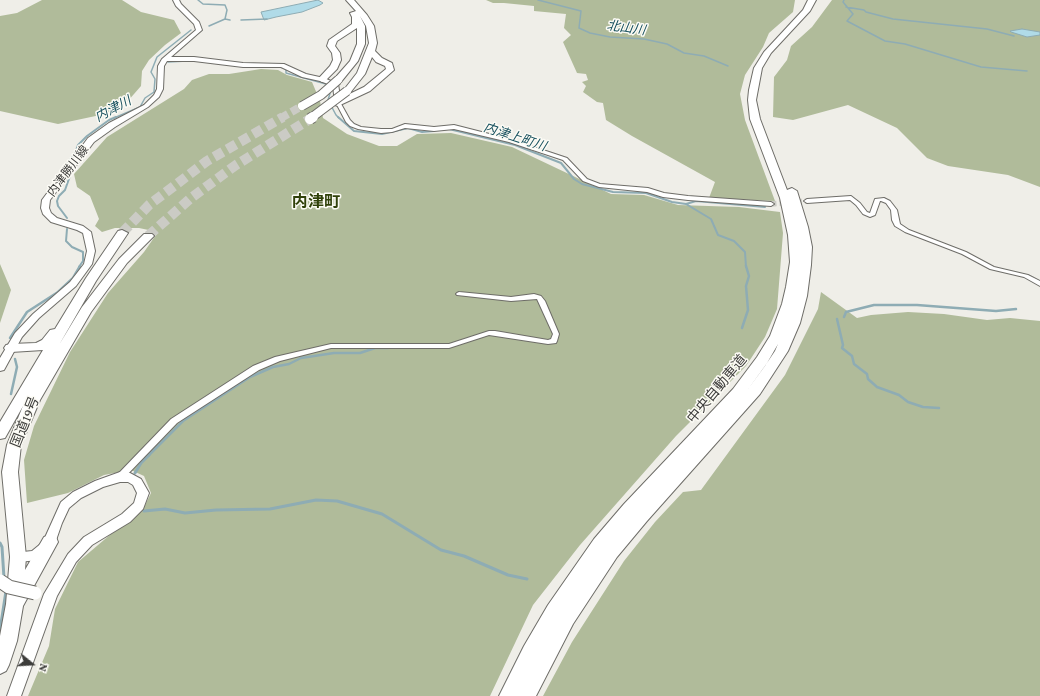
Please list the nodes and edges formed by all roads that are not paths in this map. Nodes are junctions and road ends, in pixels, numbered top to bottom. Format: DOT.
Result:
graph roads {
  1 [pos="176,0"];
  2 [pos="342,0"];
  3 [pos="350,0"];
  4 [pos="812,0"];
  5 [pos="819,0"];
  6 [pos="356,15"];
  7 [pos="333,48"];
  8 [pos="372,51"];
  9 [pos="358,53"];
  10 [pos="165,59"];
  11 [pos="360,74"];
  12 [pos="387,74"];
  13 [pos="322,79"];
  14 [pos="338,103"];
  15 [pos="302,106"];
  16 [pos="310,119"];
  17 [pos="807,201"];
  18 [pos="771,204"];
  19 [pos="122,233"];
  20 [pos="148,236"];
  21 [pos="1040,284"];
  22 [pos="459,294"];
  23 [pos="70,317"];
  24 [pos="38,347"];
  25 [pos="11,348"];
  26 [pos="0,367"];
  27 [pos="30,385"];
  28 [pos="0,434"];
  29 [pos="120,477"];
  30 [pos="50,542"];
  31 [pos="18,557"];
  32 [pos="0,581"];
  33 [pos="51,594"];
  34 [pos="15,604"];
  35 [pos="0,665"];
  36 [pos="14,696"];
  37 [pos="508,696"];
  38 [pos="526,696"];
  1 -- 10 [label="main road"];
  2 -- 6 [label="highway"];
  3 -- 8 [label="highway"];
  4 -- 37 [label="highway, 中央自動車道"];
  5 -- 38 [label="highway, 中央自動車道"];
  6 -- 7 [label="highway"];
  6 -- 9 [label="highway"];
  7 -- 9 [label="highway"];
  7 -- 13 [label="highway"];
  8 -- 11 [label="highway"];
  8 -- 12 [label="highway"];
  9 -- 15 [label="highway, bridge"];
  10 -- 13 [label="main road"];
  10 -- 25 [label="main road, 内津勝川線"];
  11 -- 12 [label="highway"];
  11 -- 16 [label="highway, bridge"];
  12 -- 14 [label="highway"];
  13 -- 14 [label="main road"];
  14 -- 18 [label="street"];
  17 -- 21 [label="street"];
  19 -- 23 [label="highway, 国道19号"];
  20 -- 31 [label="highway, 国道19号"];
  22 -- 29 [label="street"];
  23 -- 24 [label="highway"];
  23 -- 27 [label="highway, 国道19号"];
  24 -- 25 [label="highway"];
  24 -- 27 [label="highway"];
  25 -- 26 [label="main road, 内津勝川線"];
  27 -- 28 [label="highway, 国道19号"];
  29 -- 30 [label="main road"];
  29 -- 33 [label="main road"];
  30 -- 31 [label="main road"];
  30 -- 34 [label="highway"];
  31 -- 34 [label="highway, 国道19号"];
  32 -- 33 [label="main road, bridge"];
  33 -- 36 [label="main road"];
  34 -- 35 [label="highway, 国道19号"];
}
